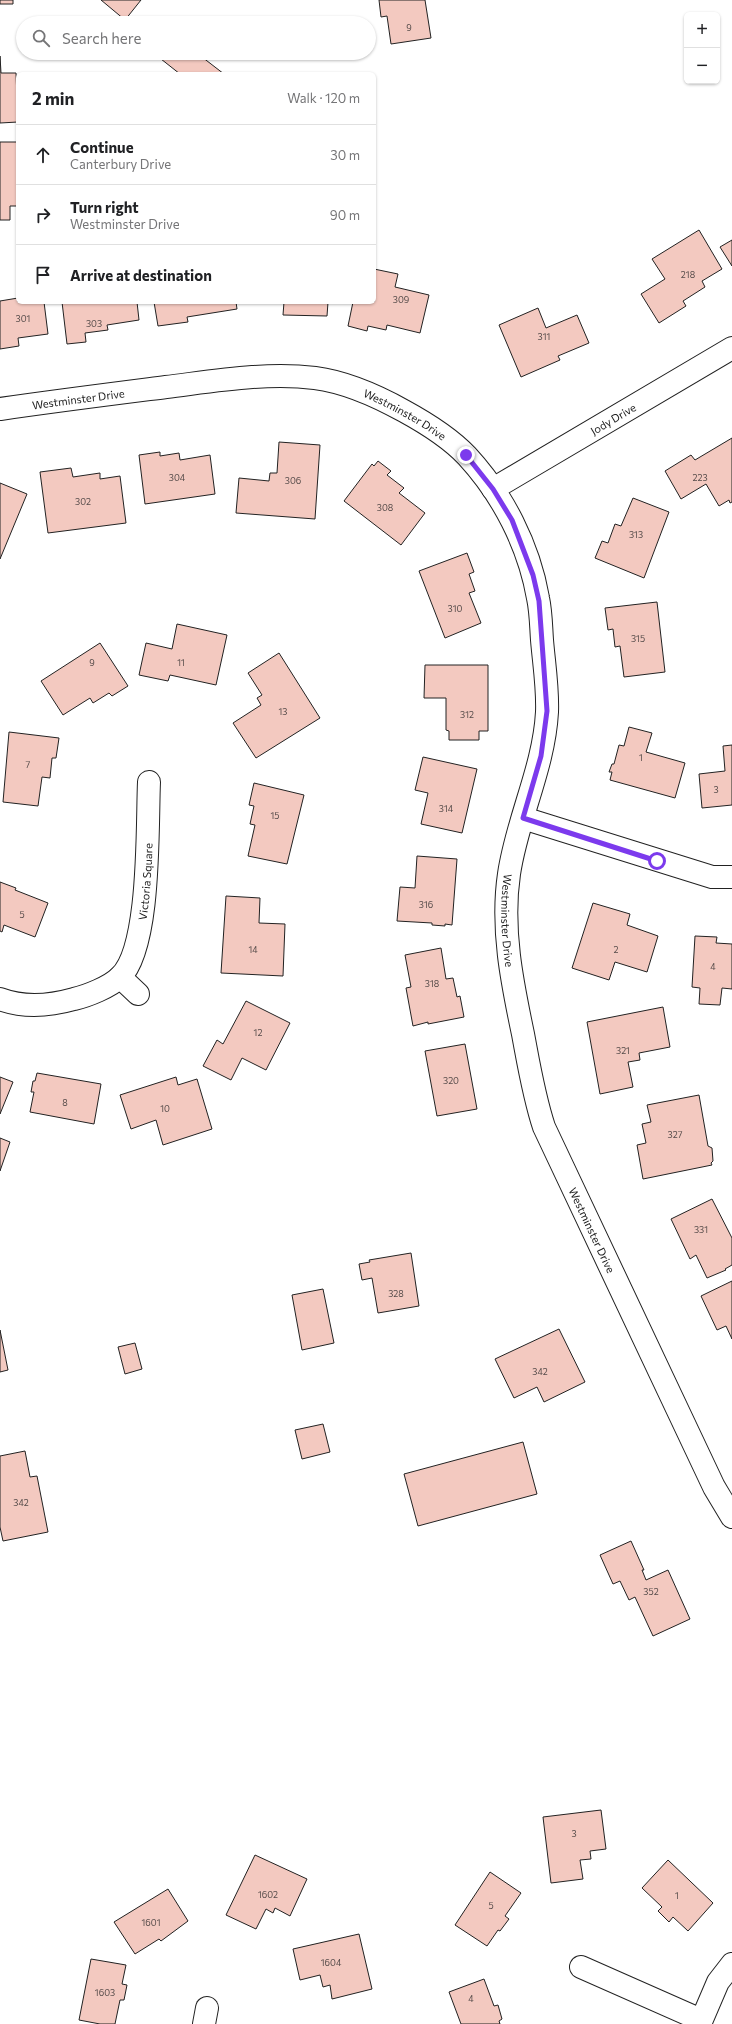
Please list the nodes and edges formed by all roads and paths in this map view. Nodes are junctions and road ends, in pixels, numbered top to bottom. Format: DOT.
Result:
graph roads {
  1 [pos="732,348"];
  2 [pos="0,408"];
  3 [pos="493,489"];
  4 [pos="148,782"];
  5 [pos="523,818"];
  6 [pos="732,877"];
  7 [pos="120,977"];
  8 [pos="138,994"];
  9 [pos="0,999"];
  10 [pos="732,1517"];
  11 [pos="732,1964"];
  12 [pos="581,1967"];
  13 [pos="700,2022"];
  1 -- 3 [label="street, Jody Drive"];
  2 -- 3 [label="street, Westminster Drive"];
  3 -- 5 [label="street, Westminster Drive"];
  4 -- 7 [label="street, Victoria Square"];
  5 -- 6 [label="street"];
  5 -- 10 [label="street, Westminster Drive"];
  7 -- 8 [label="street"];
  7 -- 9 [label="street"];
  11 -- 13 [label="street"];
  12 -- 13 [label="street"];
}
